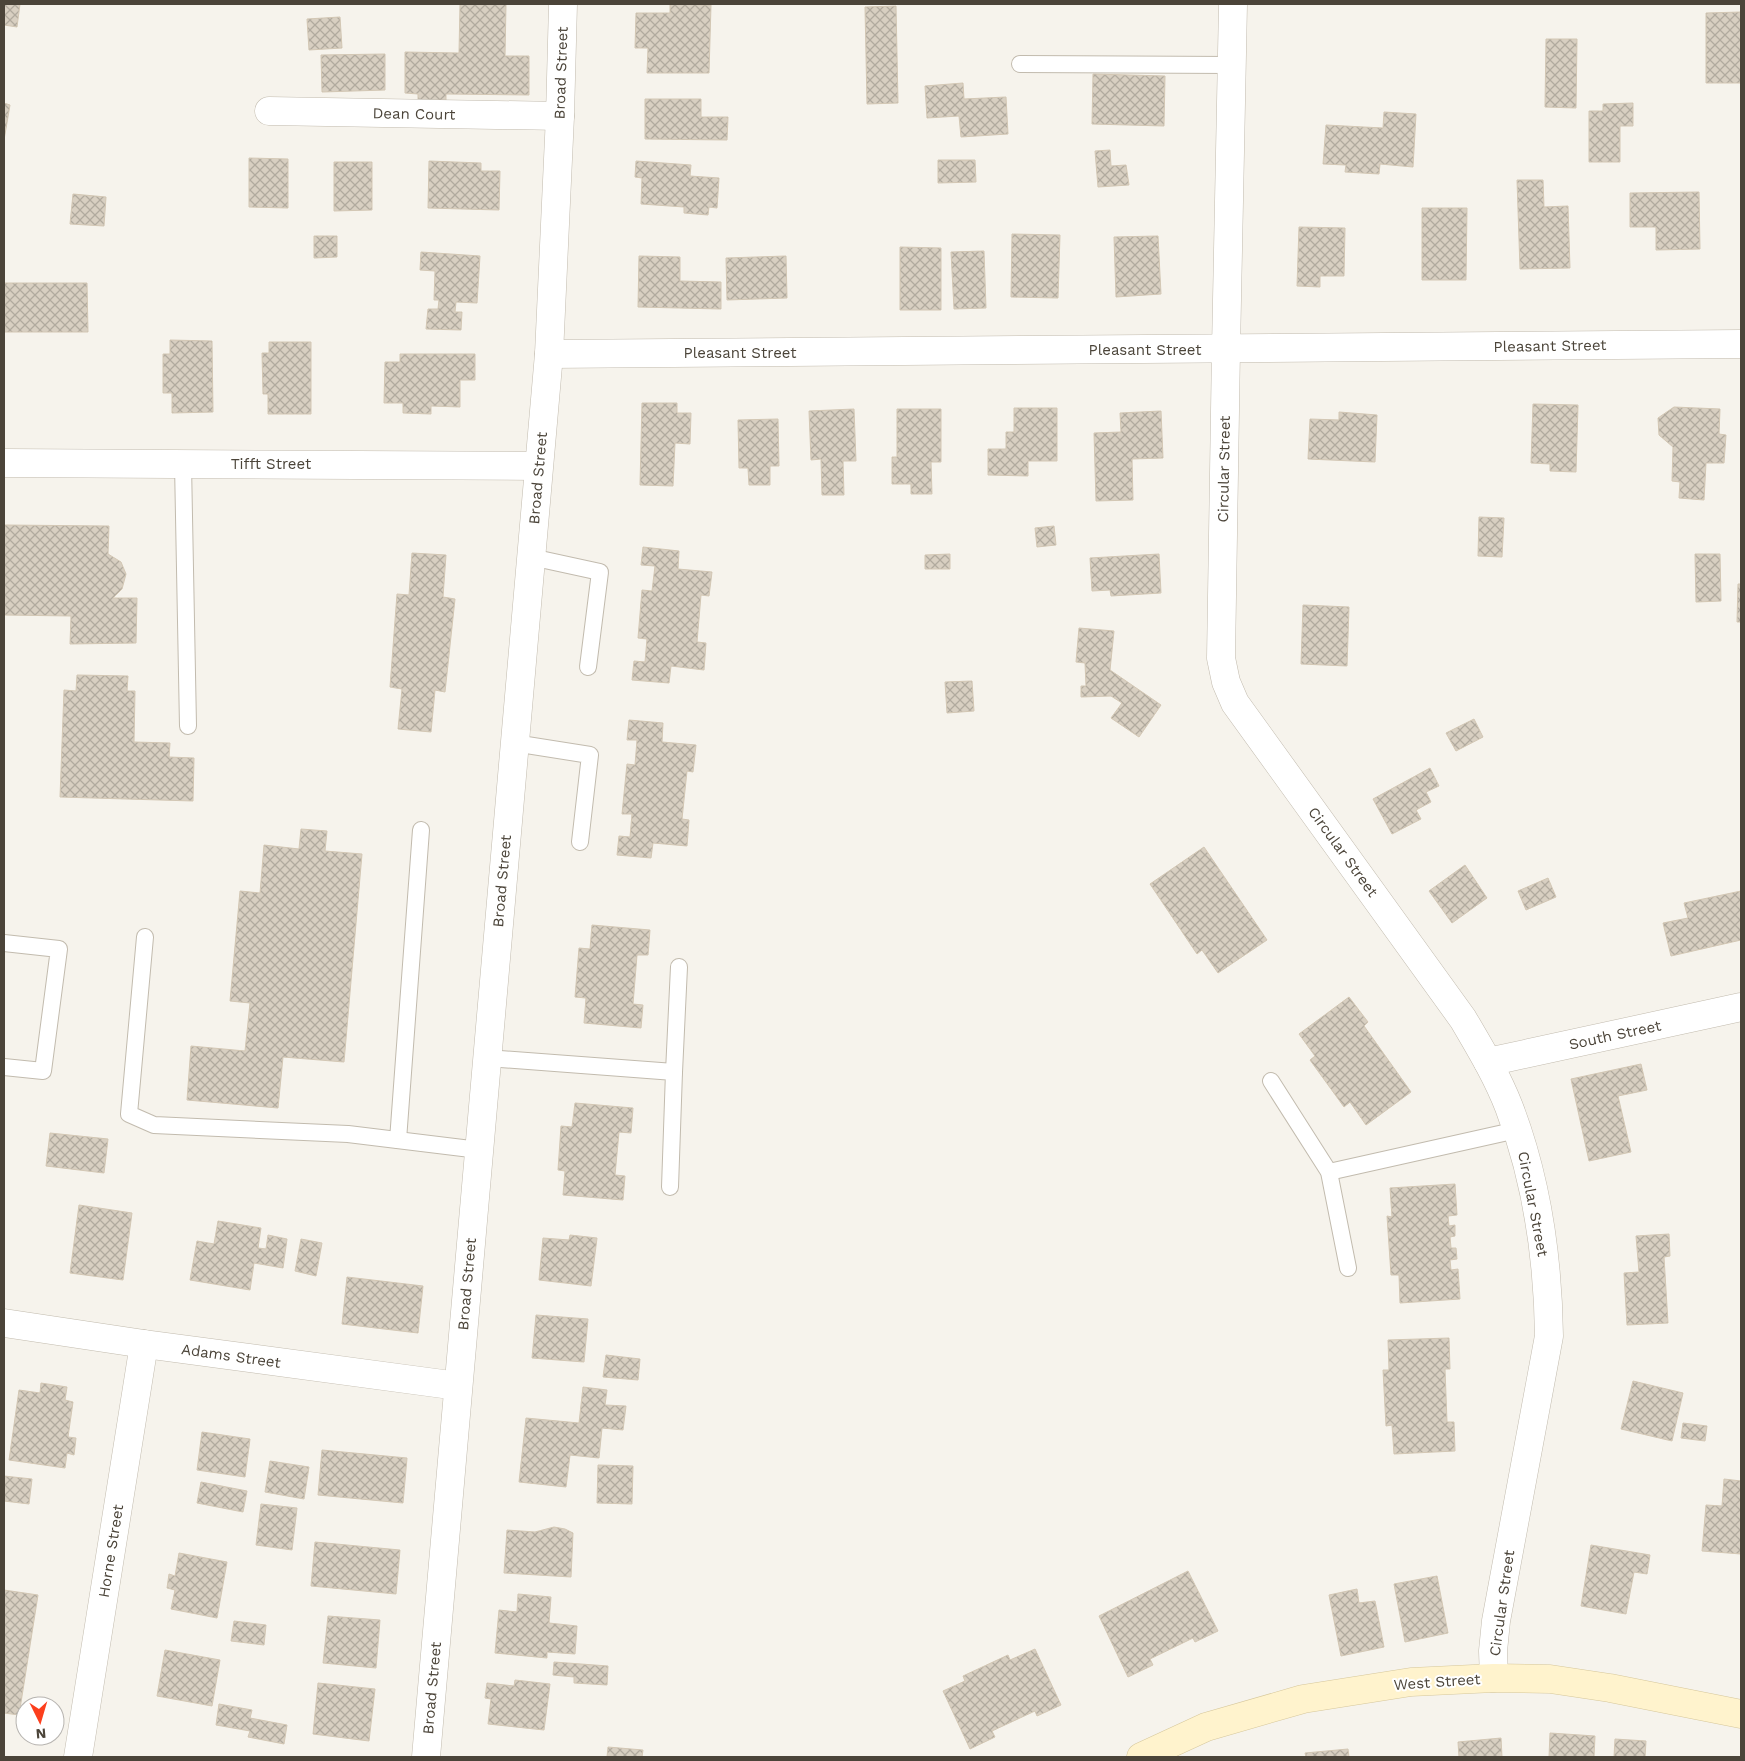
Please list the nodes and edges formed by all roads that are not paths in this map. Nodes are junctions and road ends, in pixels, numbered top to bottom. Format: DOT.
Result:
graph roads {
  1 [pos="563,4"];
  2 [pos="1233,4"];
  3 [pos="1020,64"];
  4 [pos="1232,66"];
  5 [pos="268,111"];
  6 [pos="560,116"];
  7 [pos="1741,344"];
  8 [pos="1226,349"];
  9 [pos="549,354"];
  10 [pos="4,463"];
  11 [pos="183,464"];
  12 [pos="538,466"];
  13 [pos="531,557"];
  14 [pos="588,667"];
  15 [pos="188,726"];
  16 [pos="514,743"];
  17 [pos="421,830"];
  18 [pos="580,842"];
  19 [pos="145,937"];
  20 [pos="4,943"];
  21 [pos="679,967"];
  22 [pos="1741,1007"];
  23 [pos="487,1058"];
  24 [pos="1488,1062"];
  25 [pos="4,1067"];
  26 [pos="674,1072"];
  27 [pos="1272,1081"];
  28 [pos="1517,1130"];
  29 [pos="398,1140"];
  30 [pos="479,1150"];
  31 [pos="1329,1172"];
  32 [pos="670,1187"];
  33 [pos="1348,1268"];
  34 [pos="4,1323"];
  35 [pos="144,1344"];
  36 [pos="458,1386"];
  37 [pos="1494,1678"];
  38 [pos="1741,1714"];
  39 [pos="78,1757"];
  40 [pos="426,1757"];
  41 [pos="1141,1757"];
  1 -- 6 [label="street, Broad Street"];
  2 -- 4 [label="street, Circular Street"];
  3 -- 4 [label="lane"];
  4 -- 8 [label="street, Circular Street"];
  5 -- 6 [label="street, Dean Court"];
  6 -- 9 [label="street, Broad Street"];
  7 -- 8 [label="street, Pleasant Street"];
  8 -- 9 [label="street, Pleasant Street"];
  8 -- 24 [label="street, Circular Street"];
  9 -- 12 [label="street, Broad Street"];
  10 -- 11 [label="street, Tifft Street"];
  11 -- 12 [label="street, Tifft Street"];
  11 -- 15 [label="lane"];
  12 -- 13 [label="street, Broad Street"];
  13 -- 14 [label="lane"];
  13 -- 16 [label="street, Broad Street"];
  16 -- 18 [label="lane"];
  16 -- 23 [label="street, Broad Street"];
  17 -- 29 [label="lane"];
  19 -- 29 [label="lane"];
  20 -- 25 [label="lane"];
  21 -- 26 [label="lane"];
  22 -- 24 [label="street, South Street"];
  23 -- 26 [label="lane"];
  23 -- 30 [label="street, Broad Street"];
  24 -- 28 [label="street, Circular Street"];
  26 -- 32 [label="lane"];
  27 -- 31 [label="lane"];
  28 -- 31 [label="lane"];
  28 -- 37 [label="street, Circular Street"];
  29 -- 30 [label="lane"];
  30 -- 36 [label="street, Broad Street"];
  31 -- 33 [label="lane"];
  34 -- 35 [label="street, Adams Street"];
  35 -- 36 [label="street, Adams Street"];
  35 -- 39 [label="street, Horne Street"];
  36 -- 40 [label="street, Broad Street"];
  37 -- 38 [label="street, West Street"];
  37 -- 41 [label="street, West Street"];
}
